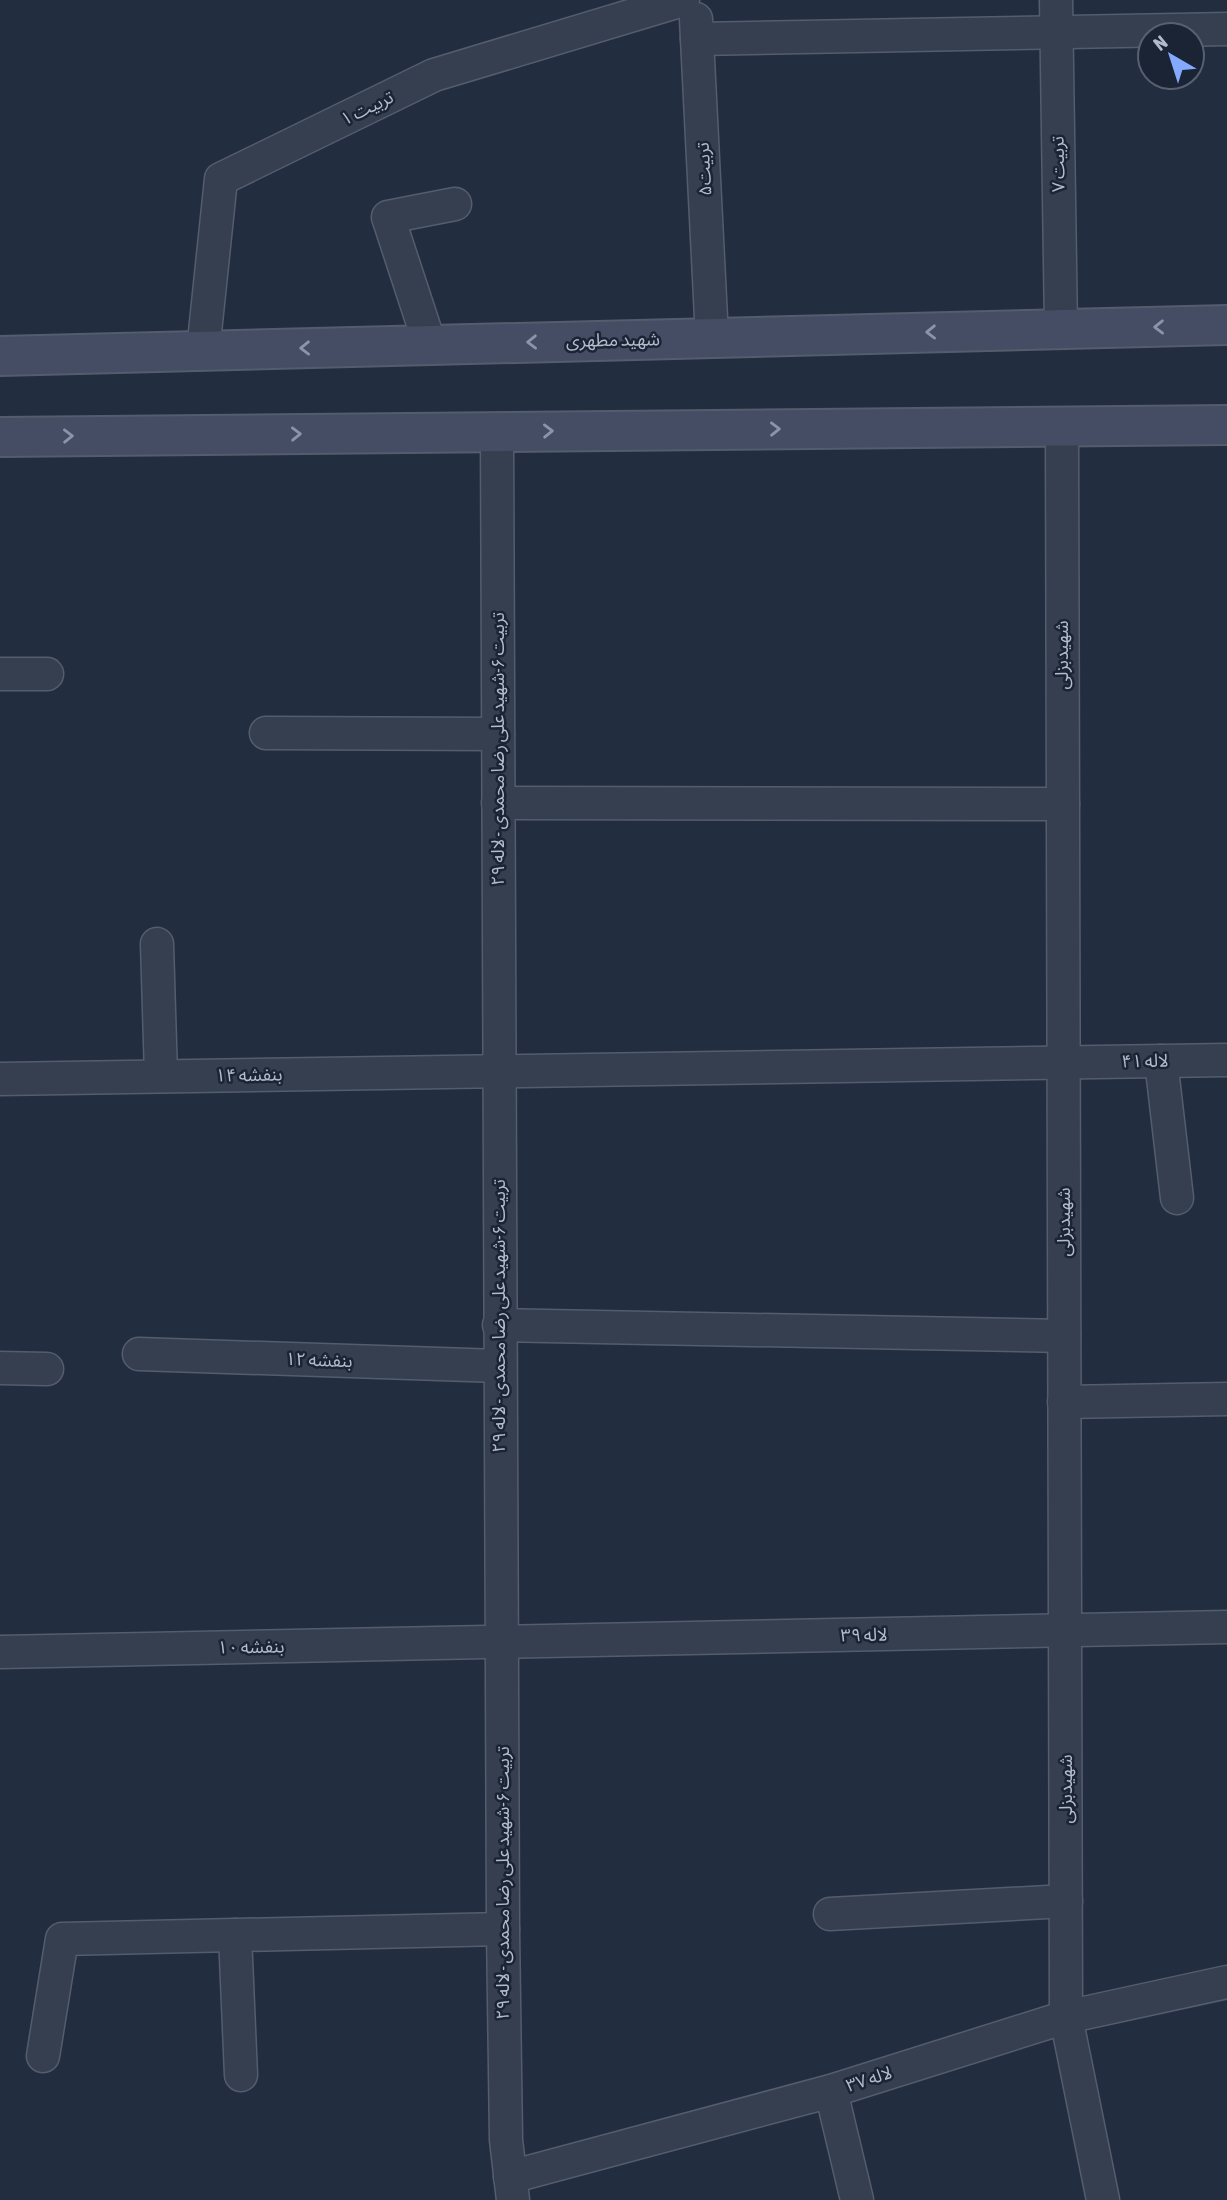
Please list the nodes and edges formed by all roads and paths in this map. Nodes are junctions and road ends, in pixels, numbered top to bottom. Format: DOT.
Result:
graph roads {
  1 [pos="683,0"];
  2 [pos="696,0"];
  3 [pos="1056,0"];
  4 [pos="1227,29"];
  5 [pos="1057,33"];
  6 [pos="697,39"];
  7 [pos="455,204"];
  8 [pos="1227,325"];
  9 [pos="1060,329"];
  10 [pos="712,338"];
  11 [pos="430,345"];
  12 [pos="203,351"];
  13 [pos="0,356"];
  14 [pos="1227,425"];
  15 [pos="1062,426"];
  16 [pos="497,432"];
  17 [pos="0,437"];
  18 [pos="0,674"];
  19 [pos="47,674"];
  20 [pos="266,733"];
  21 [pos="498,734"];
  22 [pos="498,803"];
  23 [pos="1063,804"];
  24 [pos="157,944"];
  25 [pos="1227,1060"];
  26 [pos="1161,1061"];
  27 [pos="1064,1063"];
  28 [pos="499,1071"];
  29 [pos="161,1076"];
  30 [pos="0,1079"];
  31 [pos="1177,1198"];
  32 [pos="499,1325"];
  33 [pos="1064,1336"];
  34 [pos="139,1354"];
  35 [pos="499,1366"];
  36 [pos="0,1368"];
  37 [pos="47,1369"];
  38 [pos="1227,1399"];
  39 [pos="1065,1402"];
  40 [pos="1227,1627"];
  41 [pos="1065,1630"];
  42 [pos="502,1642"];
  43 [pos="0,1652"];
  44 [pos="1066,1901"];
  45 [pos="830,1914"];
  46 [pos="503,1929"];
  47 [pos="235,1935"];
  48 [pos="1227,1982"];
  49 [pos="1066,2017"];
  50 [pos="43,2056"];
  51 [pos="242,2075"];
  52 [pos="831,2091"];
  53 [pos="511,2188"];
  54 [pos="857,2200"];
  55 [pos="1103,2200"];
  1 -- 12 [label="street, تربیت ۱"];
  2 -- 6 [label="street, تربیت۵"];
  3 -- 5 [label="street, تربیت ۷"];
  4 -- 5 [label="street"];
  5 -- 6 [label="street"];
  5 -- 9 [label="street, تربیت ۷"];
  6 -- 10 [label="street, تربیت۵"];
  7 -- 11 [label="street"];
  8 -- 9 [label="main road, شهید مطهری, one-way"];
  9 -- 10 [label="main road, شهید مطهری, one-way"];
  10 -- 11 [label="main road, شهید مطهری, one-way"];
  11 -- 12 [label="main road, شهید مطهری, one-way"];
  12 -- 13 [label="main road, شهید مطهری"];
  14 -- 15 [label="main road"];
  16 -- 15 [label="main road, one-way"];
  15 -- 23 [label="street, شهیدبزلی"];
  17 -- 16 [label="main road, one-way"];
  16 -- 21 [label="street, تربیت ۶-شهید علی رضا محمدی - لاله ۲۹"];
  18 -- 19 [label="street"];
  20 -- 21 [label="street"];
  21 -- 22 [label="street, تربیت ۶-شهید علی رضا محمدی - لاله ۲۹"];
  22 -- 23 [label="street"];
  22 -- 28 [label="street, تربیت ۶-شهید علی رضا محمدی - لاله ۲۹"];
  23 -- 27 [label="street, شهیدبزلی"];
  24 -- 29 [label="street"];
  25 -- 26 [label="street, لاله ۴۱"];
  26 -- 27 [label="street, لاله ۴۱"];
  26 -- 31 [label="street"];
  27 -- 28 [label="street, لاله ۴۱"];
  27 -- 33 [label="street, شهیدبزلی"];
  28 -- 29 [label="street, بنفشه ۱۴"];
  28 -- 32 [label="street, تربیت ۶-شهید علی رضا محمدی - لاله ۲۹"];
  29 -- 30 [label="street, بنفشه ۱۴"];
  32 -- 33 [label="street"];
  32 -- 35 [label="street, تربیت ۶-شهید علی رضا محمدی - لاله ۲۹"];
  33 -- 39 [label="street, شهیدبزلی"];
  34 -- 35 [label="street, بنفشه ۱۲"];
  35 -- 42 [label="street, تربیت ۶-شهید علی رضا محمدی - لاله ۲۹"];
  36 -- 37 [label="street"];
  38 -- 39 [label="street"];
  39 -- 41 [label="street, شهیدبزلی"];
  40 -- 41 [label="street, لاله ۳۹"];
  41 -- 42 [label="street, لاله ۳۹"];
  41 -- 44 [label="street, شهیدبزلی"];
  42 -- 43 [label="street, بنفشه ۱۰"];
  42 -- 46 [label="street, تربیت ۶-شهید علی رضا محمدی - لاله ۲۹"];
  44 -- 45 [label="street"];
  44 -- 49 [label="street, شهیدبزلی"];
  46 -- 47 [label="street"];
  46 -- 53 [label="street, تربیت ۶-شهید علی رضا محمدی - لاله ۲۹"];
  47 -- 50 [label="street"];
  47 -- 51 [label="street"];
  48 -- 49 [label="street, لاله ۳۷"];
  49 -- 52 [label="street, لاله ۳۷"];
  49 -- 55 [label="street, شهیدبزلی"];
  52 -- 53 [label="street, لاله ۳۷"];
  52 -- 54 [label="street"];
}
